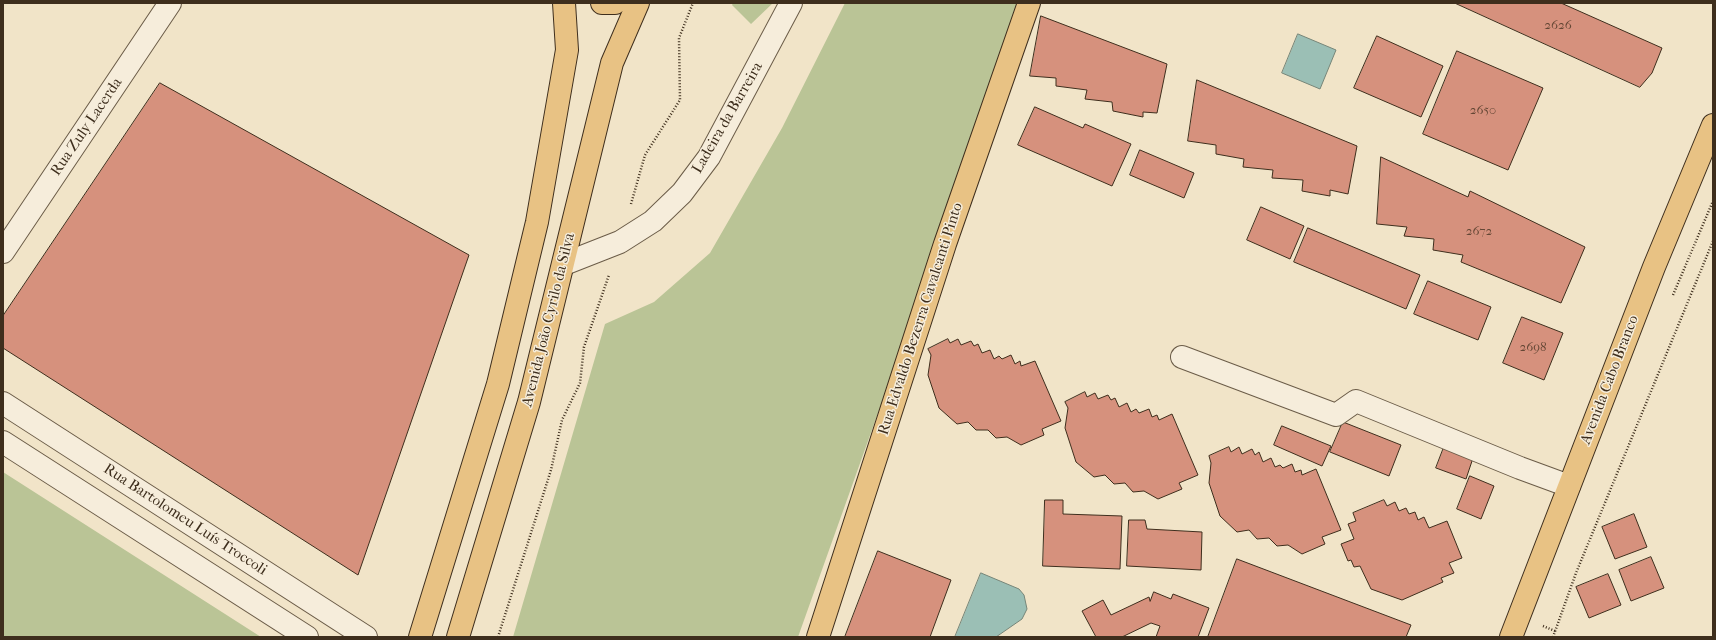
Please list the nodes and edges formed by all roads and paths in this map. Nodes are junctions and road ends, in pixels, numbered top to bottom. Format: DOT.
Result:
graph roads {
  1 [pos="170,3"];
  2 [pos="564,3"];
  3 [pos="602,3"];
  4 [pos="615,3"];
  5 [pos="638,3"];
  6 [pos="693,3"];
  7 [pos="791,3"];
  8 [pos="1029,3"];
  9 [pos="1713,125"];
  10 [pos="1713,241"];
  11 [pos="620,242"];
  12 [pos="3,252"];
  13 [pos="564,264"];
  14 [pos="1182,357"];
  15 [pos="3,403"];
  16 [pos="3,442"];
  17 [pos="1569,486"];
  18 [pos="307,637"];
  19 [pos="366,637"];
  20 [pos="420,637"];
  21 [pos="458,637"];
  22 [pos="498,637"];
  23 [pos="818,637"];
  24 [pos="1511,637"];
  25 [pos="1553,637"];
  1 -- 12 [label="street, Rua Zuly Lacerda"];
  2 -- 20 [label="main road"];
  3 -- 4 [label="main road"];
  5 -- 13 [label="main road, Avenida João Cyrilo da Silva"];
  6 -- 11 [label="path"];
  7 -- 11 [label="street, Ladeira da Barreira"];
  8 -- 23 [label="main road, Rua Edvaldo Bezerra Cavalcanti Pinto"];
  9 -- 17 [label="main road, Avenida Cabo Branco"];
  10 -- 25 [label="path"];
  11 -- 13 [label="street, Ladeira da Barreira"];
  11 -- 22 [label="path"];
  13 -- 21 [label="main road, Avenida João Cyrilo da Silva"];
  14 -- 17 [label="street"];
  15 -- 19 [label="street, Rua Bartolomeu Luís Troccoli"];
  16 -- 18 [label="street"];
  17 -- 24 [label="main road, Avenida Cabo Branco"];
}
